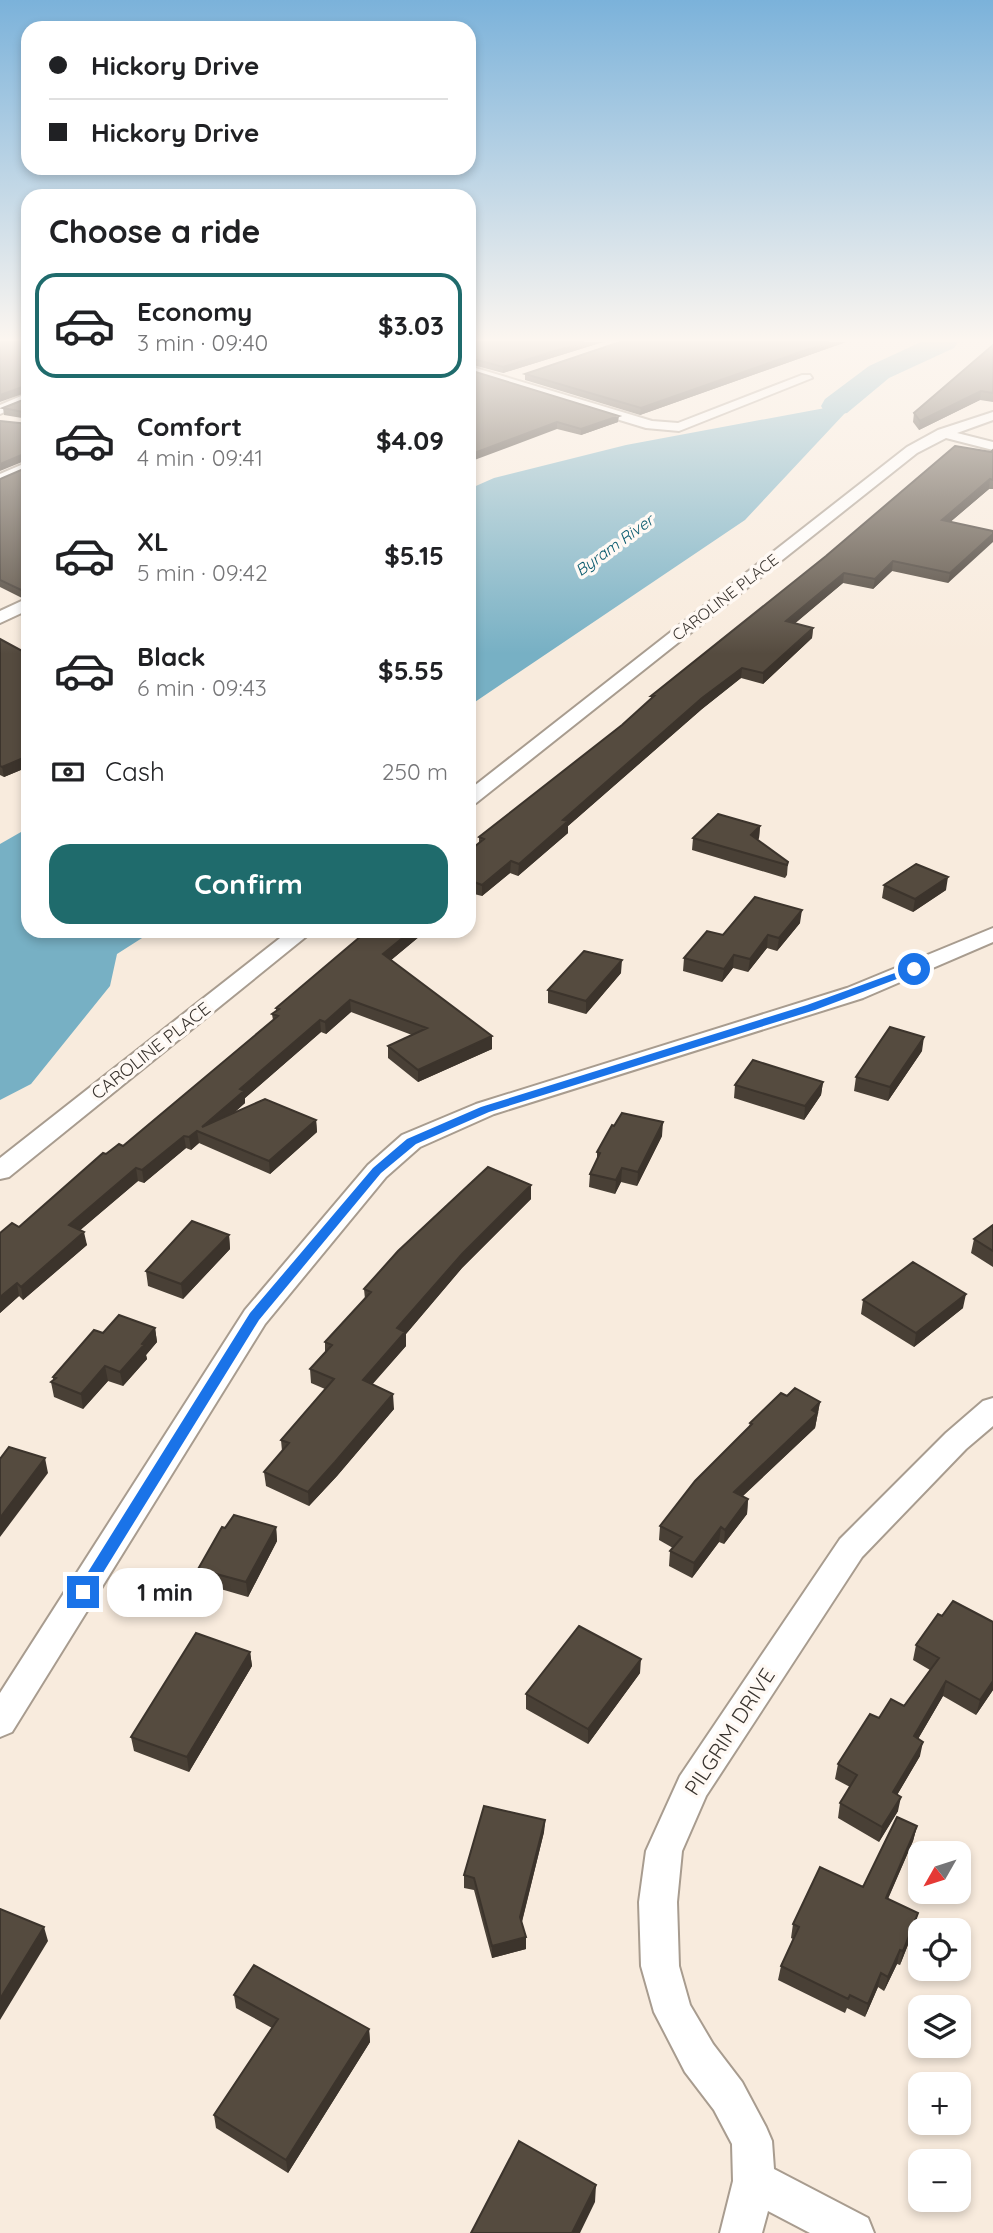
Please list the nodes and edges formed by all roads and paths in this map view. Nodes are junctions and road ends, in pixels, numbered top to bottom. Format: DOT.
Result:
graph roads {
  1 [pos="919,446"];
  2 [pos="21,470"];
  3 [pos="0,480"];
  4 [pos="21,607"];
  5 [pos="3,617"];
  6 [pos="21,623"];
  7 [pos="476,793"];
  8 [pos="993,934"];
  9 [pos="293,938"];
  10 [pos="0,1171"];
  11 [pos="993,1409"];
  12 [pos="0,1722"];
  13 [pos="754,2181"];
  14 [pos="741,2233"];
  15 [pos="853,2233"];
  1 -- 7 [label="street, CAROLINE PLACE"];
  2 -- 3 [label="street"];
  4 -- 5 [label="street"];
  5 -- 6 [label="street"];
  8 -- 12 [label="street"];
  9 -- 10 [label="street, CAROLINE PLACE"];
  11 -- 13 [label="street, PILGRIM DRIVE"];
  13 -- 14 [label="street, PILGRIM DRIVE"];
  13 -- 15 [label="street"];
}
